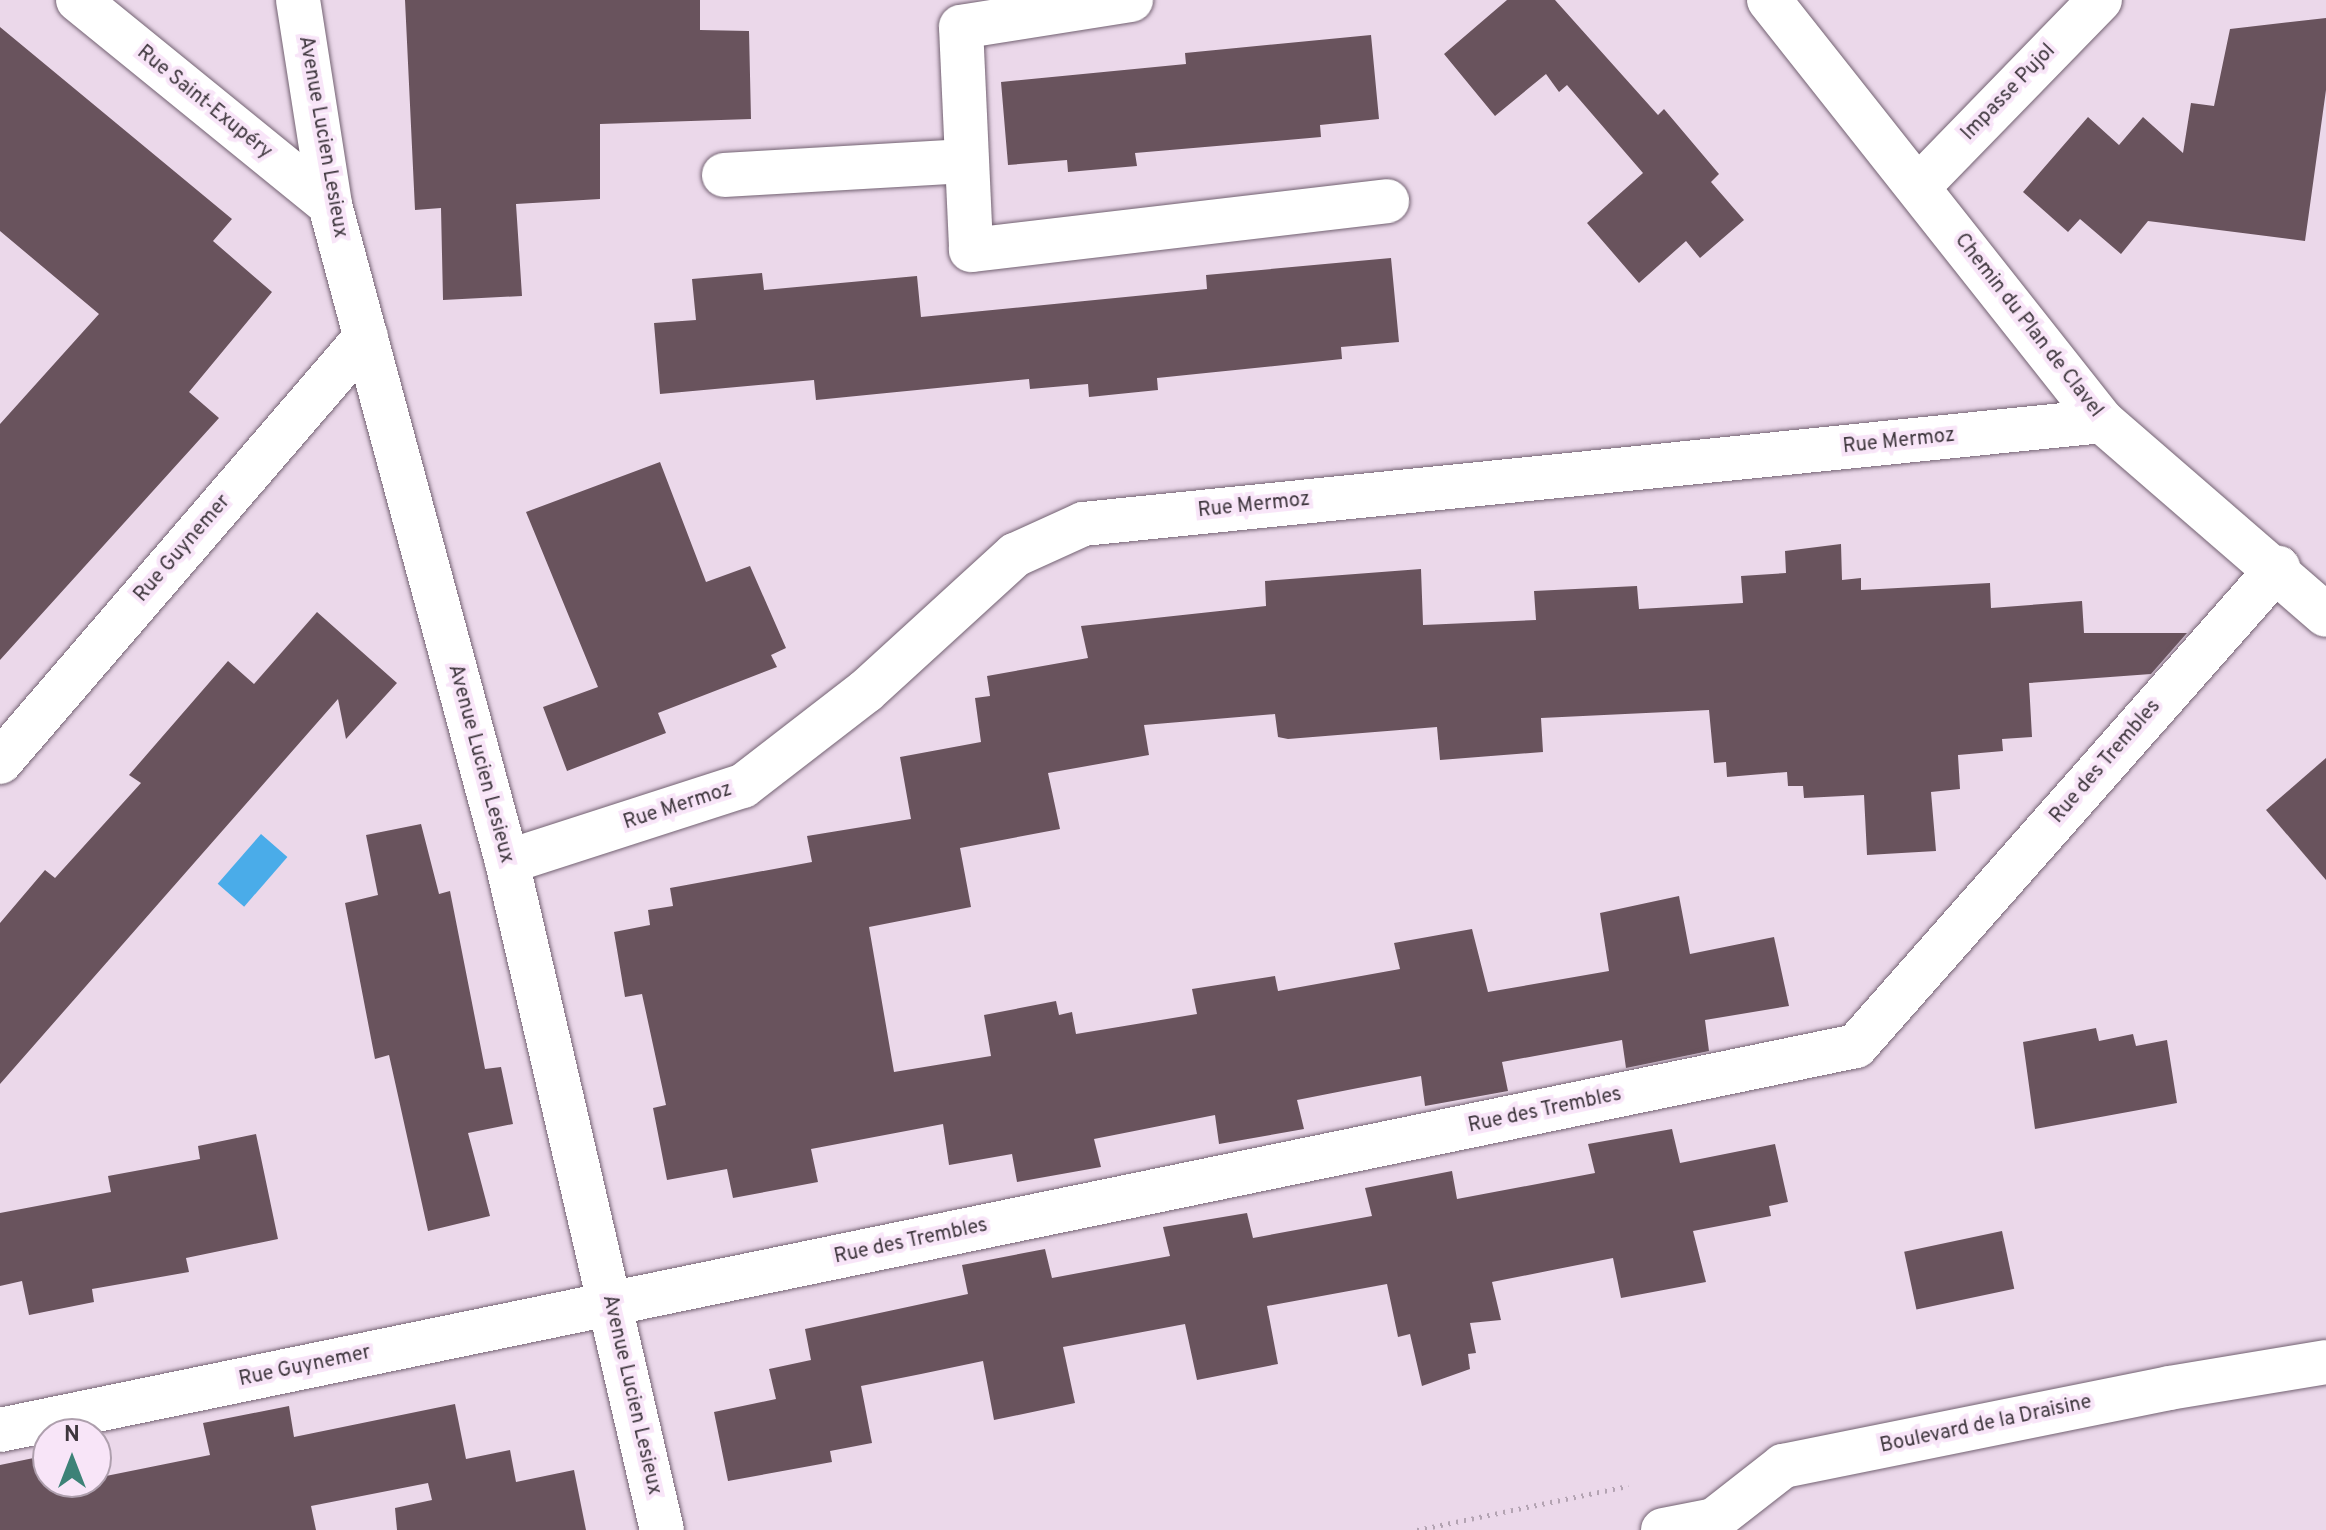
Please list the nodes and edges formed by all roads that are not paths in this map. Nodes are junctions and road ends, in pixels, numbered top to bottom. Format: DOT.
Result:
graph roads {
  1 [pos="78,0"];
  2 [pos="298,0"];
  3 [pos="1131,0"];
  4 [pos="1769,0"];
  5 [pos="2100,0"];
  6 [pos="966,161"];
  7 [pos="724,175"];
  8 [pos="1918,187"];
  9 [pos="1387,201"];
  10 [pos="330,205"];
  11 [pos="366,337"];
  12 [pos="2102,421"];
  13 [pos="2278,568"];
  14 [pos="2326,615"];
  15 [pos="0,762"];
  16 [pos="507,862"];
  17 [pos="610,1304"];
  18 [pos="2326,1362"];
  19 [pos="0,1430"];
  20 [pos="662,1530"];
  21 [pos="1663,1530"];
  1 -- 10 [label="street, Rue Saint-Exupéry"];
  2 -- 10 [label="street, Avenue Lucien Lesieux"];
  3 -- 6 [label="street"];
  4 -- 8 [label="street, Chemin du Plan de Clavel"];
  5 -- 8 [label="street, Impasse Pujol"];
  6 -- 7 [label="street"];
  6 -- 9 [label="street"];
  8 -- 12 [label="street, Chemin du Plan de Clavel"];
  10 -- 11 [label="street, Avenue Lucien Lesieux"];
  11 -- 15 [label="street, Rue Guynemer"];
  11 -- 16 [label="street, Avenue Lucien Lesieux"];
  12 -- 13 [label="street, Chemin du Plan de Clavel"];
  12 -- 16 [label="street, Rue Mermoz"];
  13 -- 14 [label="street, Chemin du Plan de Clavel"];
  13 -- 17 [label="street, Rue des Trembles"];
  16 -- 17 [label="street, Avenue Lucien Lesieux"];
  17 -- 19 [label="street, Rue Guynemer"];
  17 -- 20 [label="street, Avenue Lucien Lesieux"];
  18 -- 21 [label="street, Boulevard de la Draisine"];
}
